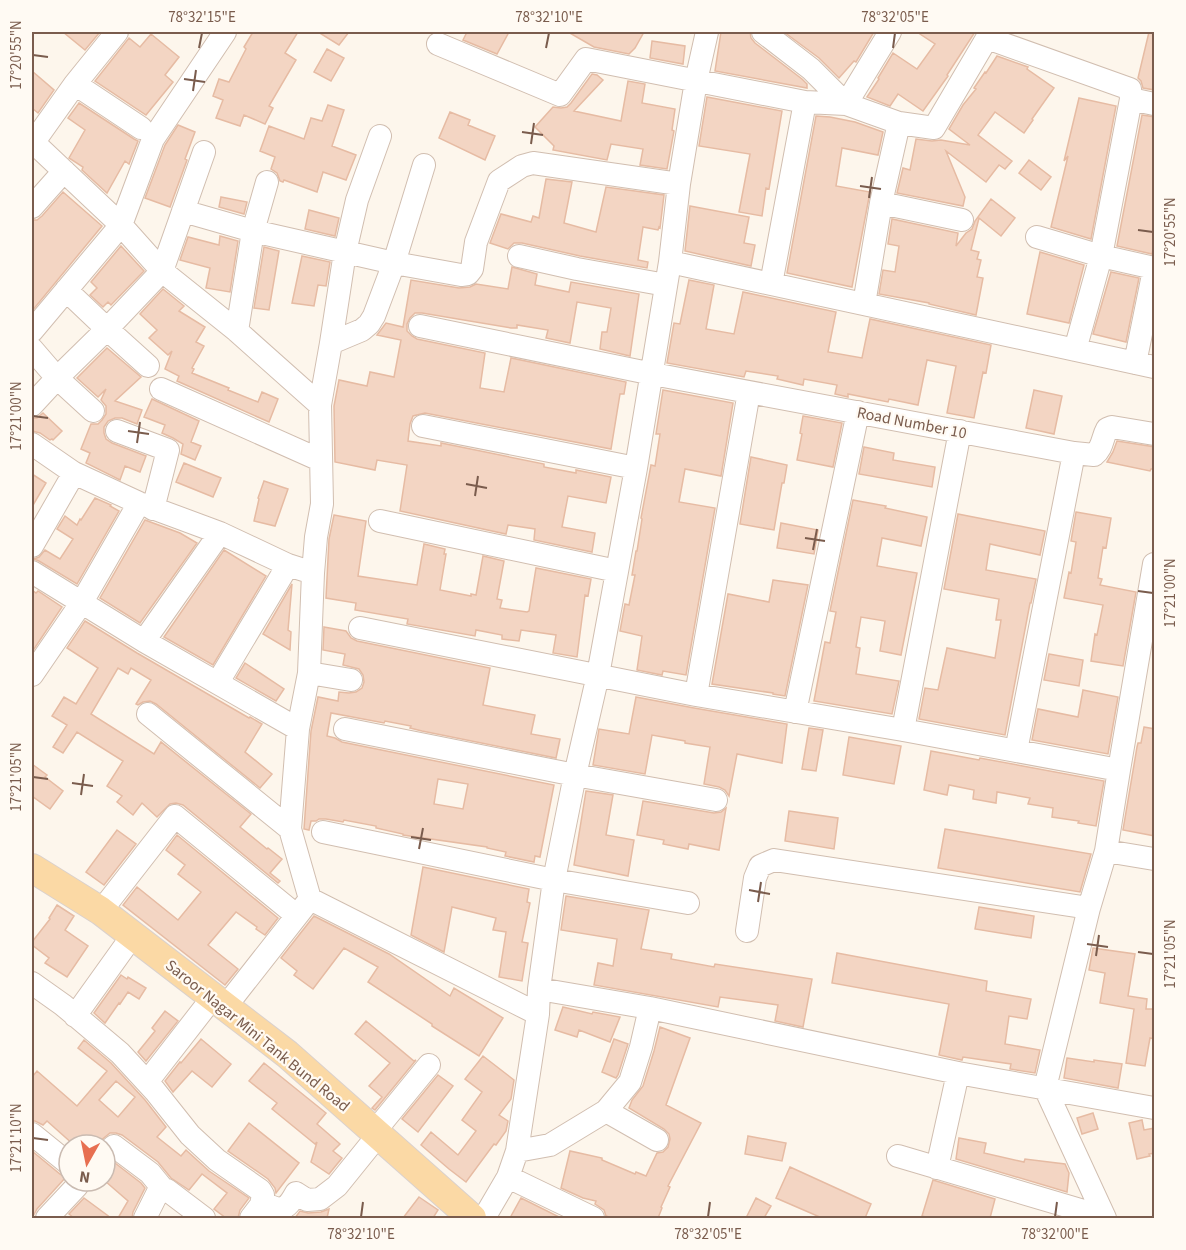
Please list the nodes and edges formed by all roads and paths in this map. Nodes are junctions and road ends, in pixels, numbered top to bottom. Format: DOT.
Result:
graph roads {
  1 [pos="117,32"];
  2 [pos="225,32"];
  3 [pos="707,32"];
  4 [pos="763,32"];
  5 [pos="890,32"];
  6 [pos="990,35"];
  7 [pos="438,44"];
  8 [pos="696,81"];
  9 [pos="75,84"];
  10 [pos="1131,99"];
  11 [pos="805,102"];
  12 [pos="846,104"];
  13 [pos="1155,104"];
  14 [pos="898,123"];
  15 [pos="141,128"];
  16 [pos="380,136"];
  17 [pos="32,142"];
  18 [pos="204,152"];
  19 [pos="424,165"];
  20 [pos="64,171"];
  21 [pos="267,182"];
  22 [pos="679,184"];
  23 [pos="881,203"];
  24 [pos="32,207"];
  25 [pos="183,211"];
  26 [pos="962,220"];
  27 [pos="122,225"];
  28 [pos="253,231"];
  29 [pos="1037,237"];
  30 [pos="345,252"];
  31 [pos="519,256"];
  32 [pos="1101,256"];
  33 [pos="670,262"];
  34 [pos="393,263"];
  35 [pos="1155,269"];
  36 [pos="162,271"];
  37 [pos="771,284"];
  38 [pos="666,285"];
  39 [pos="66,290"];
  40 [pos="864,304"];
  41 [pos="420,326"];
  42 [pos="107,329"];
  43 [pos="32,331"];
  44 [pos="237,331"];
  45 [pos="331,343"];
  46 [pos="32,349"];
  47 [pos="1075,350"];
  48 [pos="1145,365"];
  49 [pos="148,366"];
  50 [pos="653,374"];
  51 [pos="57,378"];
  52 [pos="161,389"];
  53 [pos="749,392"];
  54 [pos="32,405"];
  55 [pos="320,405"];
  56 [pos="93,411"];
  57 [pos="858,412"];
  58 [pos="423,426"];
  59 [pos="117,431"];
  60 [pos="960,431"];
  61 [pos="1155,434"];
  62 [pos="32,444"];
  63 [pos="1074,453"];
  64 [pos="320,460"];
  65 [pos="636,468"];
  66 [pos="74,473"];
  67 [pos="146,506"];
  68 [pos="380,521"];
  69 [pos="220,534"];
  70 [pos="32,546"];
  71 [pos="1155,564"];
  72 [pos="288,565"];
  73 [pos="617,571"];
  74 [pos="32,572"];
  75 [pos="313,573"];
  76 [pos="82,602"];
  77 [pos="360,628"];
  78 [pos="144,641"];
  79 [pos="309,674"];
  80 [pos="32,675"];
  81 [pos="598,675"];
  82 [pos="351,680"];
  83 [pos="218,682"];
  84 [pos="696,694"];
  85 [pos="795,711"];
  86 [pos="148,714"];
  87 [pos="298,729"];
  88 [pos="345,729"];
  89 [pos="903,730"];
  90 [pos="1016,751"];
  91 [pos="1119,770"];
  92 [pos="575,775"];
  93 [pos="716,800"];
  94 [pos="290,829"];
  95 [pos="323,832"];
  96 [pos="1106,851"];
  97 [pos="1155,859"];
  98 [pos="32,868"];
  99 [pos="554,879"];
  100 [pos="688,903"];
  101 [pos="303,907"];
  102 [pos="1089,908"];
  103 [pos="101,911"];
  104 [pos="747,931"];
  105 [pos="133,935"];
  106 [pos="32,983"];
  107 [pos="539,989"];
  108 [pos="220,1001"];
  109 [pos="650,1008"];
  110 [pos="538,1014"];
  111 [pos="75,1016"];
  112 [pos="429,1065"];
  113 [pos="958,1073"];
  114 [pos="147,1082"];
  115 [pos="1045,1088"];
  116 [pos="1155,1108"];
  117 [pos="606,1111"];
  118 [pos="377,1133"];
  119 [pos="32,1134"];
  120 [pos="657,1140"];
  121 [pos="117,1148"];
  122 [pos="517,1151"];
  123 [pos="57,1154"];
  124 [pos="898,1156"];
  125 [pos="937,1168"];
  126 [pos="508,1177"];
  127 [pos="163,1189"];
  128 [pos="70,1193"];
  129 [pos="257,1210"];
  130 [pos="47,1218"];
  131 [pos="146,1218"];
  132 [pos="204,1218"];
  133 [pos="472,1218"];
  134 [pos="484,1218"];
  135 [pos="593,1218"];
  136 [pos="1105,1218"];
  1 -- 9 [label="street"];
  2 -- 27 [label="street"];
  3 -- 8 [label="street"];
  4 -- 12 [label="street"];
  5 -- 12 [label="street"];
  6 -- 10 [label="street"];
  6 -- 14 [label="street"];
  7 -- 8 [label="street"];
  8 -- 11 [label="street"];
  8 -- 22 [label="street"];
  9 -- 15 [label="street"];
  9 -- 17 [label="street"];
  10 -- 13 [label="street"];
  10 -- 32 [label="street"];
  11 -- 12 [label="street"];
  11 -- 37 [label="street"];
  12 -- 14 [label="street"];
  14 -- 23 [label="street"];
  16 -- 30 [label="street"];
  17 -- 20 [label="street"];
  18 -- 25 [label="street"];
  19 -- 34 [label="street"];
  20 -- 24 [label="street"];
  20 -- 27 [label="street"];
  21 -- 28 [label="street"];
  22 -- 33 [label="street"];
  22 -- 34 [label="street"];
  23 -- 26 [label="street"];
  23 -- 40 [label="street"];
  25 -- 28 [label="street"];
  25 -- 36 [label="street"];
  27 -- 36 [label="street"];
  27 -- 39 [label="street"];
  28 -- 30 [label="street"];
  28 -- 44 [label="street"];
  29 -- 32 [label="street"];
  30 -- 34 [label="street"];
  30 -- 45 [label="street"];
  31 -- 38 [label="street"];
  32 -- 35 [label="street"];
  32 -- 47 [label="street"];
  33 -- 37 [label="street"];
  33 -- 38 [label="street"];
  34 -- 45 [label="street"];
  35 -- 48 [label="street"];
  36 -- 42 [label="street"];
  36 -- 44 [label="street"];
  37 -- 40 [label="street"];
  38 -- 50 [label="street"];
  39 -- 42 [label="street"];
  39 -- 43 [label="street"];
  40 -- 47 [label="street"];
  41 -- 50 [label="street, Road Number 10"];
  42 -- 49 [label="street"];
  42 -- 51 [label="street"];
  44 -- 55 [label="street"];
  45 -- 55 [label="street"];
  46 -- 51 [label="street"];
  47 -- 48 [label="street"];
  50 -- 53 [label="street, Road Number 10"];
  50 -- 65 [label="street"];
  51 -- 54 [label="street"];
  51 -- 56 [label="street"];
  52 -- 64 [label="street"];
  53 -- 57 [label="street, Road Number 10"];
  53 -- 84 [label="street"];
  55 -- 64 [label="street"];
  57 -- 60 [label="street, Road Number 10"];
  57 -- 85 [label="street"];
  58 -- 65 [label="street"];
  59 -- 67 [label="street"];
  60 -- 63 [label="street, Road Number 10"];
  60 -- 89 [label="street"];
  61 -- 63 [label="street, Road Number 10"];
  62 -- 66 [label="street"];
  63 -- 90 [label="street"];
  64 -- 75 [label="street"];
  65 -- 73 [label="street"];
  66 -- 67 [label="street"];
  66 -- 70 [label="street"];
  67 -- 69 [label="street"];
  67 -- 76 [label="street"];
  68 -- 73 [label="street"];
  69 -- 72 [label="street"];
  69 -- 78 [label="street"];
  71 -- 91 [label="street"];
  72 -- 75 [label="street"];
  72 -- 83 [label="street"];
  73 -- 81 [label="street"];
  74 -- 76 [label="street"];
  75 -- 79 [label="street"];
  76 -- 78 [label="street"];
  76 -- 80 [label="street"];
  77 -- 81 [label="street"];
  78 -- 83 [label="street"];
  79 -- 82 [label="street"];
  79 -- 87 [label="street"];
  81 -- 84 [label="street"];
  81 -- 92 [label="street"];
  83 -- 87 [label="street"];
  84 -- 85 [label="street"];
  85 -- 89 [label="street"];
  86 -- 94 [label="street"];
  87 -- 94 [label="street"];
  88 -- 92 [label="street"];
  89 -- 90 [label="street"];
  90 -- 91 [label="street"];
  91 -- 96 [label="street"];
  92 -- 93 [label="street"];
  92 -- 99 [label="street"];
  94 -- 101 [label="street"];
  95 -- 99 [label="street"];
  96 -- 97 [label="street"];
  96 -- 102 [label="street"];
  98 -- 103 [label="main road, Saroor Nagar Mini Tank Bund Road"];
  99 -- 100 [label="street"];
  99 -- 107 [label="street"];
  101 -- 103 [label="street"];
  101 -- 108 [label="street"];
  101 -- 110 [label="street"];
  102 -- 104 [label="street"];
  102 -- 115 [label="street"];
  103 -- 105 [label="main road, Saroor Nagar Mini Tank Bund Road"];
  105 -- 108 [label="main road, Saroor Nagar Mini Tank Bund Road"];
  105 -- 111 [label="street"];
  106 -- 111 [label="street"];
  107 -- 109 [label="street"];
  107 -- 110 [label="street"];
  108 -- 114 [label="street"];
  108 -- 118 [label="main road, Saroor Nagar Mini Tank Bund Road"];
  109 -- 113 [label="street"];
  109 -- 117 [label="street"];
  110 -- 122 [label="street"];
  111 -- 114 [label="street"];
  112 -- 118 [label="street"];
  113 -- 115 [label="street"];
  113 -- 125 [label="street"];
  114 -- 129 [label="street"];
  115 -- 116 [label="street"];
  115 -- 136 [label="street"];
  117 -- 120 [label="street"];
  117 -- 122 [label="street"];
  118 -- 129 [label="street"];
  118 -- 133 [label="main road, Saroor Nagar Mini Tank Bund Road"];
  119 -- 123 [label="street"];
  121 -- 127 [label="street"];
  122 -- 126 [label="street"];
  124 -- 125 [label="street"];
  125 -- 136 [label="street"];
  126 -- 134 [label="street"];
  126 -- 135 [label="street"];
  127 -- 131 [label="street"];
  127 -- 132 [label="street"];
  128 -- 130 [label="street"];
}
